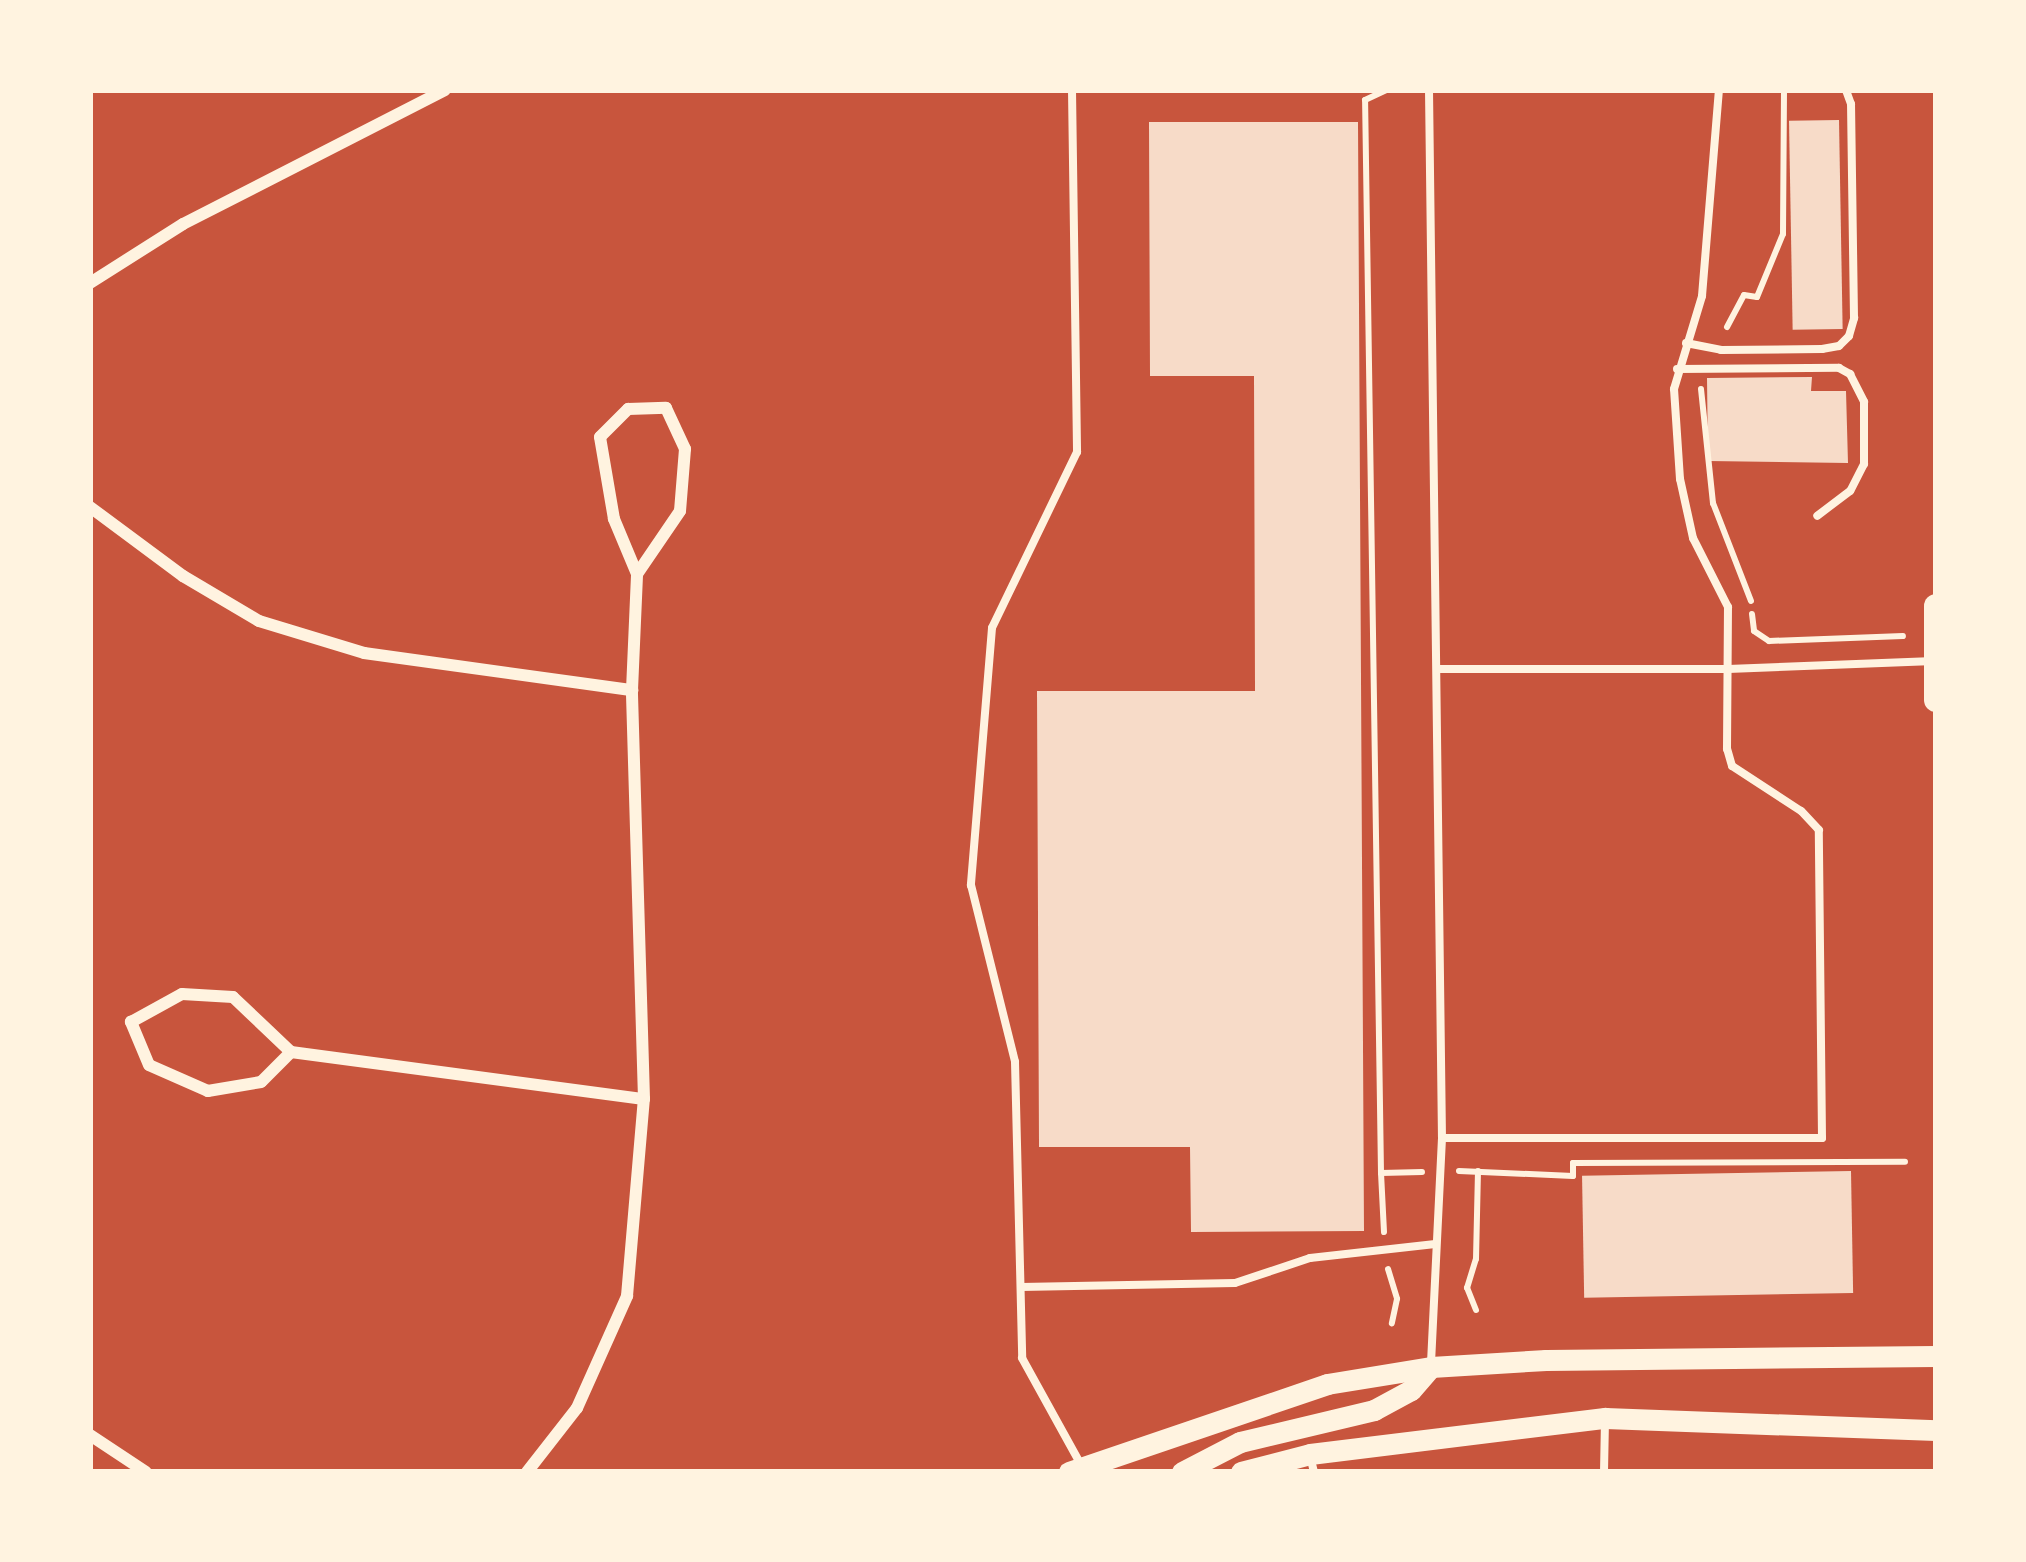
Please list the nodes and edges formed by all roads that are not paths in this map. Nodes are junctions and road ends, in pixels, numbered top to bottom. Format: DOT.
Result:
graph roads {
  1 [pos="445,90"];
  2 [pos="1072,90"];
  3 [pos="1429,90"];
  4 [pos="1719,90"];
  5 [pos="1846,90"];
  6 [pos="90,283"];
  7 [pos="1686,344"];
  8 [pos="1677,369"];
  9 [pos="90,507"];
  10 [pos="1817,516"];
  11 [pos="637,574"];
  12 [pos="1936,606"];
  13 [pos="1935,662"];
  14 [pos="1437,669"];
  15 [pos="1728,669"];
  16 [pos="632,690"];
  17 [pos="1936,700"];
  18 [pos="291,1052"];
  19 [pos="644,1099"];
  20 [pos="1442,1138"];
  21 [pos="1435,1244"];
  22 [pos="1020,1287"];
  23 [pos="1936,1356"];
  24 [pos="1431,1366"];
  25 [pos="1605,1418"];
  26 [pos="1936,1430"];
  27 [pos="90,1435"];
  28 [pos="1312,1463"];
  29 [pos="1074,1468"];
  30 [pos="146,1472"];
  31 [pos="527,1472"];
  32 [pos="1182,1472"];
  33 [pos="1241,1472"];
  34 [pos="1604,1472"];
  1 -- 6 [label="street"];
  2 -- 22 [label="lane"];
  3 -- 14 [label="lane"];
  4 -- 7 [label="lane"];
  5 -- 7 [label="lane"];
  7 -- 8 [label="lane"];
  8 -- 10 [label="lane"];
  8 -- 15 [label="lane"];
  9 -- 16 [label="street"];
  11 -- 11 [label="street"];
  11 -- 16 [label="street"];
  12 -- 13 [label="main road"];
  13 -- 15 [label="lane"];
  13 -- 17 [label="main road"];
  14 -- 15 [label="lane"];
  14 -- 20 [label="lane"];
  15 -- 20 [label="lane"];
  16 -- 19 [label="street"];
  18 -- 18 [label="street"];
  18 -- 19 [label="street"];
  19 -- 31 [label="street"];
  20 -- 21 [label="lane"];
  21 -- 22 [label="lane"];
  21 -- 24 [label="lane"];
  22 -- 29 [label="lane"];
  23 -- 24 [label="street"];
  24 -- 29 [label="street"];
  24 -- 32 [label="street"];
  25 -- 26 [label="street"];
  25 -- 28 [label="street"];
  25 -- 34 [label="lane"];
  27 -- 30 [label="street"];
  28 -- 33 [label="street"];
}
